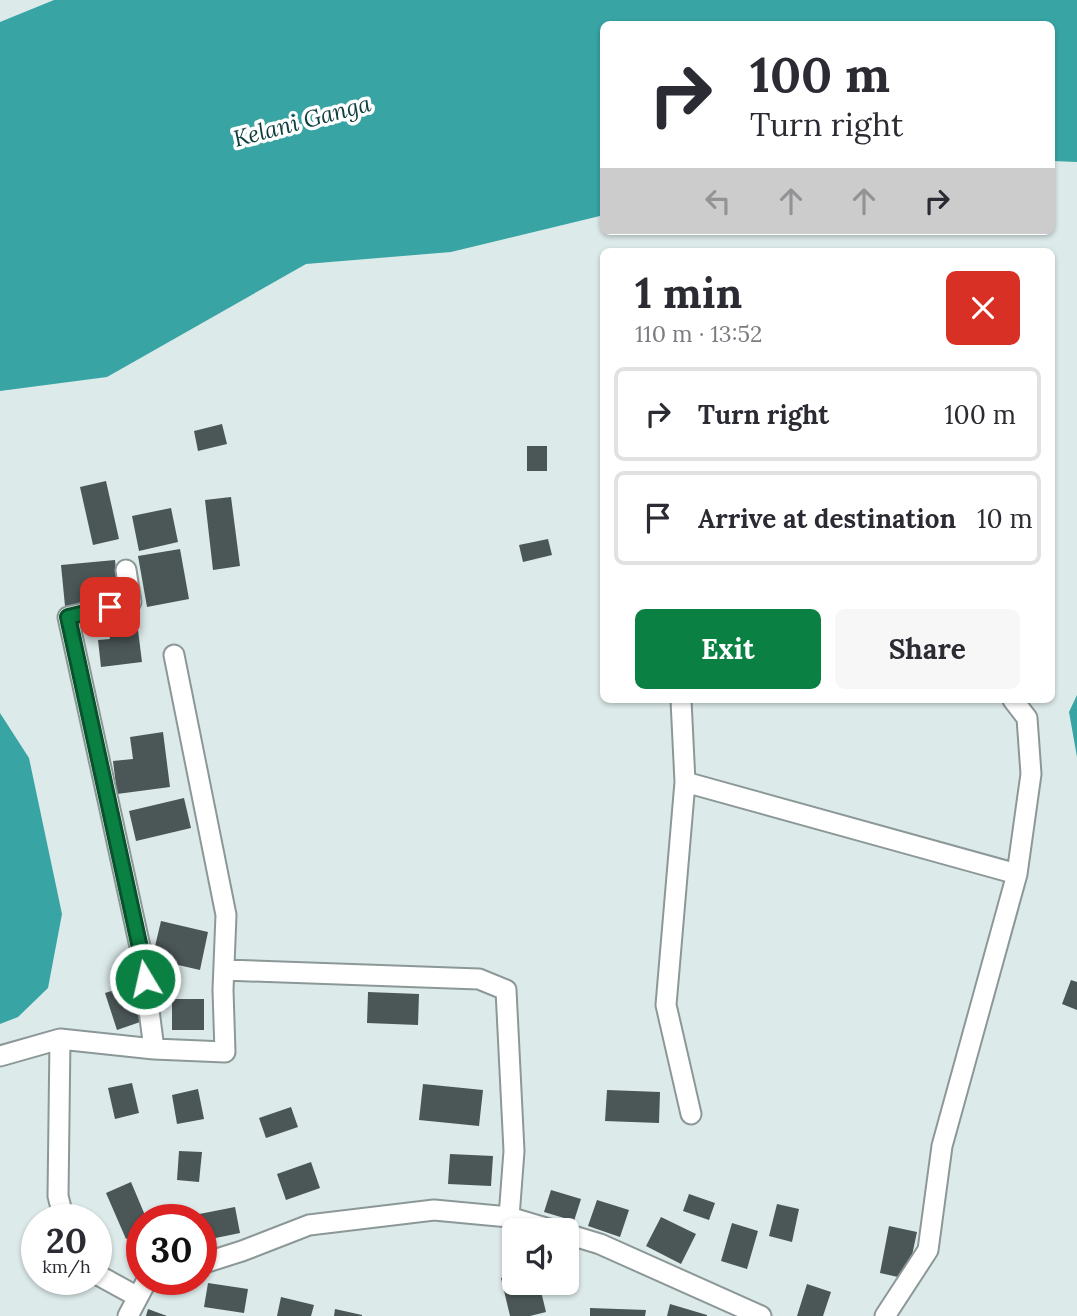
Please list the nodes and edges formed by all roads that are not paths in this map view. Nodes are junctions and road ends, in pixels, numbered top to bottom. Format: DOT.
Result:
graph roads {
  1 [pos="125,570"];
  2 [pos="174,655"];
  3 [pos="681,703"];
  4 [pos="1015,703"];
  5 [pos="685,782"];
  6 [pos="1017,874"];
  7 [pos="224,970"];
  8 [pos="60,1039"];
  9 [pos="154,1049"];
  10 [pos="0,1056"];
  11 [pos="691,1114"];
  12 [pos="60,1204"];
  13 [pos="509,1217"];
  14 [pos="512,1218"];
  15 [pos="579,1238"];
  16 [pos="217,1259"];
  17 [pos="112,1283"];
  18 [pos="138,1297"];
  19 [pos="128,1316"];
  20 [pos="761,1316"];
  21 [pos="885,1316"];
  1 -- 9 [label="street"];
  2 -- 7 [label="street"];
  3 -- 5 [label="street"];
  4 -- 6 [label="street"];
  5 -- 6 [label="street"];
  5 -- 11 [label="street"];
  6 -- 21 [label="street"];
  7 -- 9 [label="street"];
  7 -- 13 [label="street"];
  8 -- 9 [label="street"];
  8 -- 10 [label="street"];
  8 -- 12 [label="street"];
  13 -- 14 [label="street"];
  13 -- 16 [label="street"];
  15 -- 20 [label="street"];
  17 -- 18 [label="street"];
  18 -- 19 [label="street"];
}
